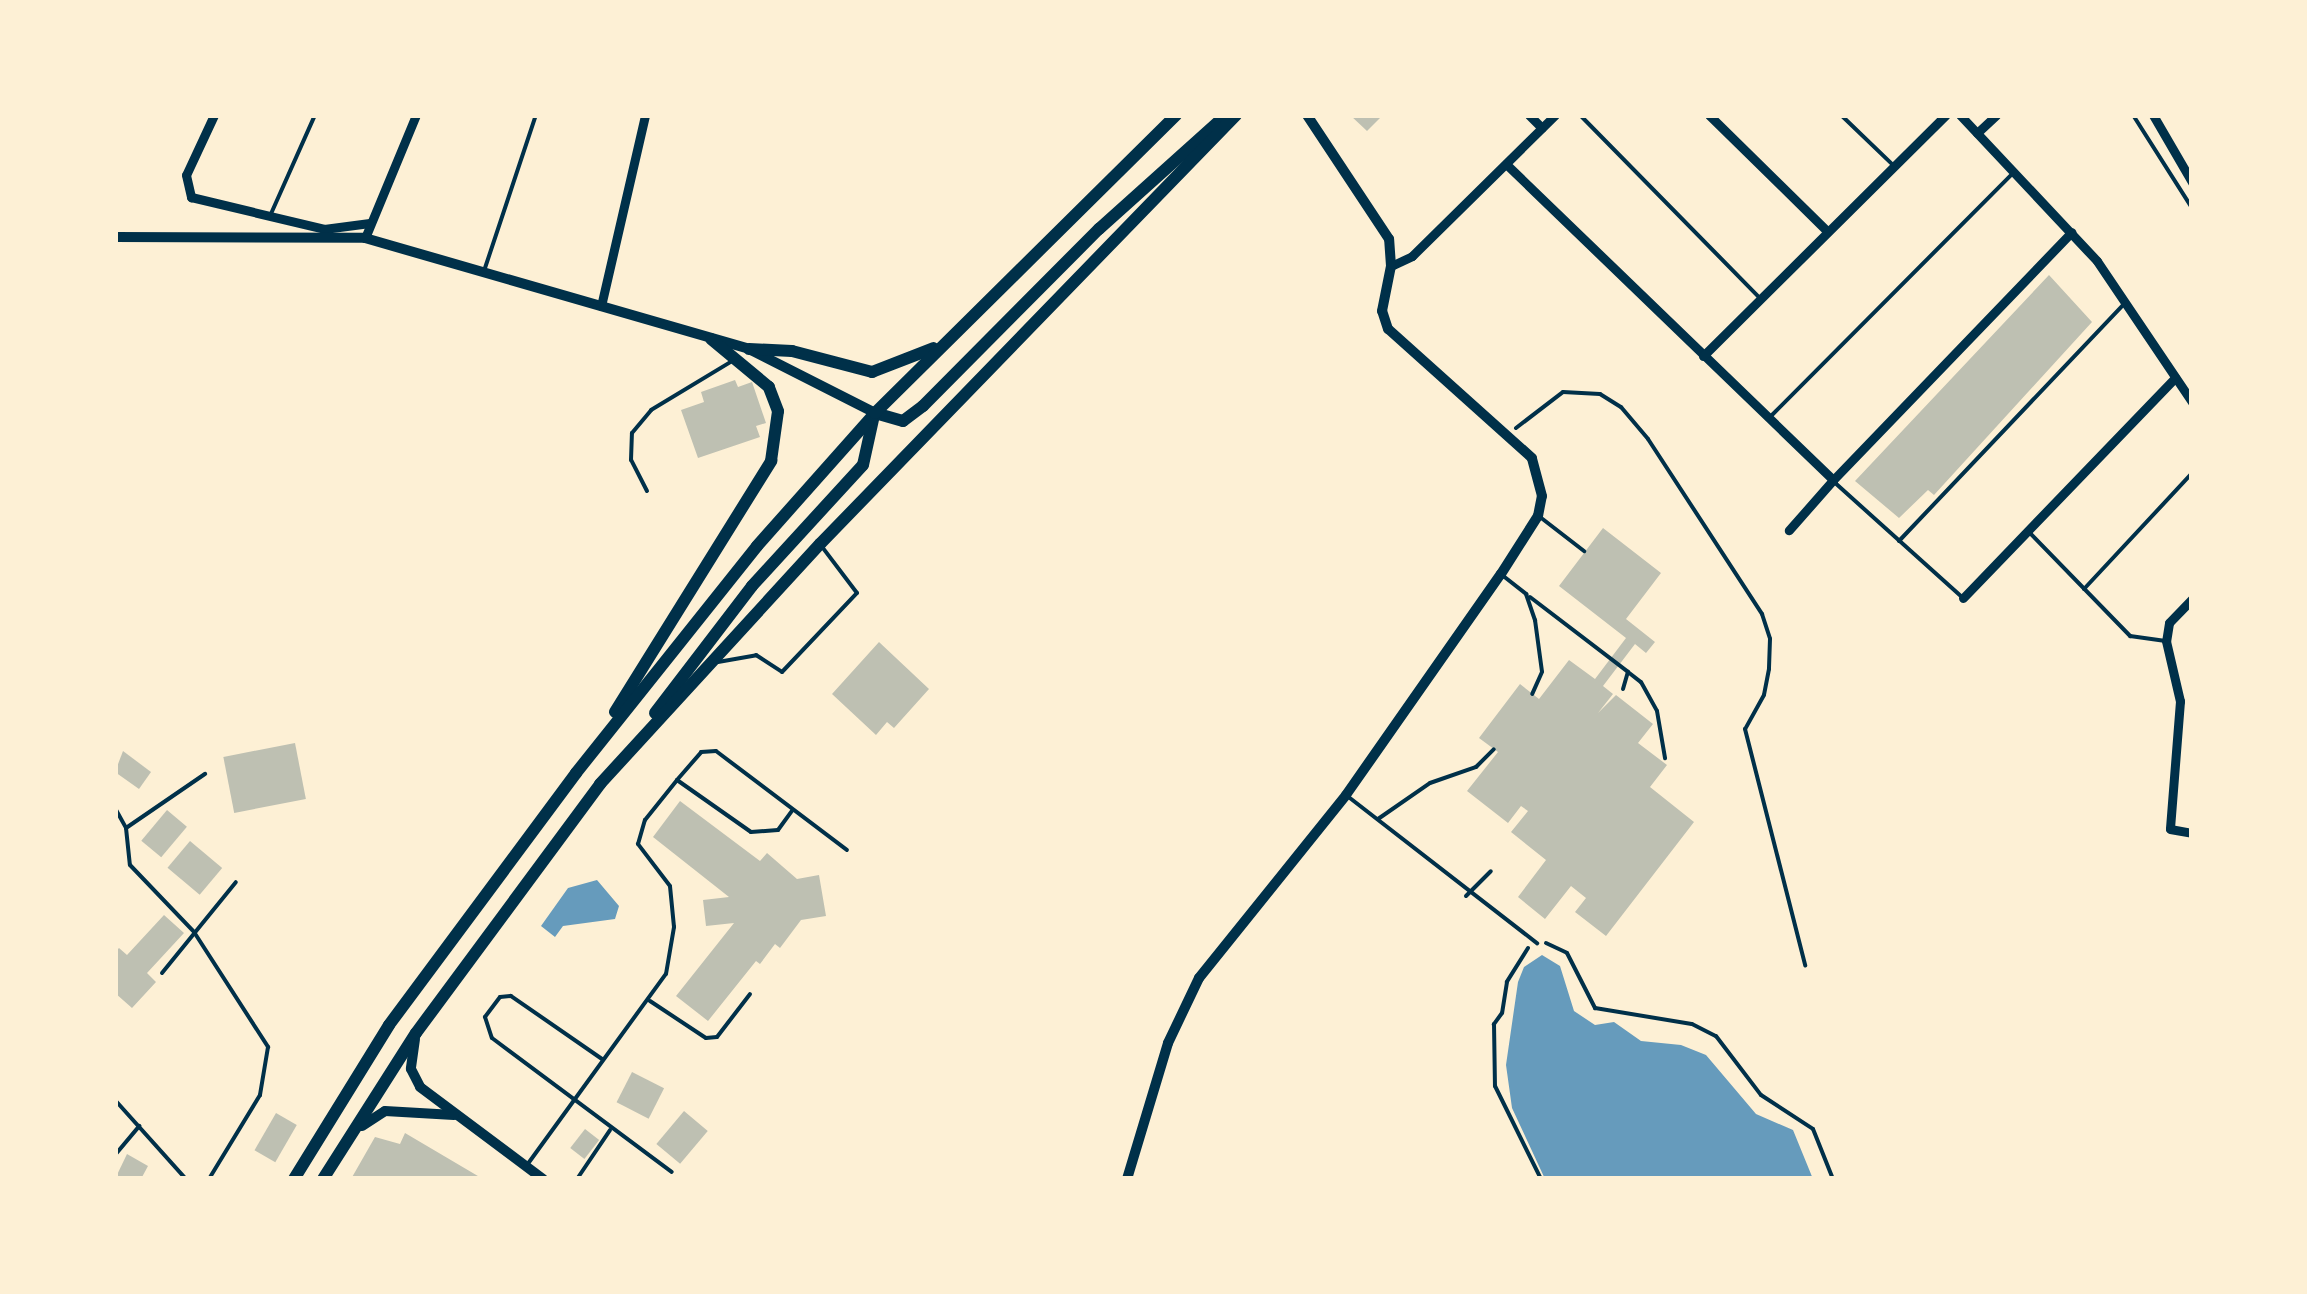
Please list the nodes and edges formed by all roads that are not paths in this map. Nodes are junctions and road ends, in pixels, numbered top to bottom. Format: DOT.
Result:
graph roads {
  1 [pos="214,115"];
  2 [pos="315,115"];
  3 [pos="416,115"];
  4 [pos="536,115"];
  5 [pos="646,115"];
  6 [pos="988,115"];
  7 [pos="1050,115"];
  8 [pos="1176,115"];
  9 [pos="1226,115"];
  10 [pos="1236,115"];
  11 [pos="1529,115"];
  12 [pos="1555,115"];
  13 [pos="1580,115"];
  14 [pos="1709,115"];
  15 [pos="1842,115"];
  16 [pos="1946,115"];
  17 [pos="1960,115"];
  18 [pos="1996,115"];
  19 [pos="2134,115"];
  20 [pos="2154,115"];
  21 [pos="1311,116"];
  22 [pos="1542,128"];
  23 [pos="1977,133"];
  24 [pos="1506,164"];
  25 [pos="1893,166"];
  26 [pos="2016,171"];
  27 [pos="2192,182"];
  28 [pos="2192,208"];
  29 [pos="270,217"];
  30 [pos="370,223"];
  31 [pos="1826,230"];
  32 [pos="2072,232"];
  33 [pos="115,237"];
  34 [pos="365,238"];
  35 [pos="1392,266"];
  36 [pos="484,271"];
  37 [pos="1760,298"];
  38 [pos="2126,302"];
  39 [pos="601,306"];
  40 [pos="712,339"];
  41 [pos="943,343"];
  42 [pos="744,353"];
  43 [pos="1703,356"];
  44 [pos="2175,378"];
  45 [pos="2192,402"];
  46 [pos="875,413"];
  47 [pos="1768,419"];
  48 [pos="2192,473"];
  49 [pos="1833,480"];
  50 [pos="648,491"];
  51 [pos="1538,516"];
  52 [pos="1788,530"];
  53 [pos="2028,530"];
  54 [pos="1899,541"];
  55 [pos="820,544"];
  56 [pos="1584,550"];
  57 [pos="1500,574"];
  58 [pos="2084,589"];
  59 [pos="1526,594"];
  60 [pos="1962,598"];
  61 [pos="2192,599"];
  62 [pos="2166,641"];
  63 [pos="708,666"];
  64 [pos="1628,672"];
  65 [pos="1624,689"];
  66 [pos="1532,694"];
  67 [pos="1494,749"];
  68 [pos="1665,758"];
  69 [pos="576,773"];
  70 [pos="205,774"];
  71 [pos="676,780"];
  72 [pos="600,784"];
  73 [pos="1346,795"];
  74 [pos="115,808"];
  75 [pos="792,811"];
  76 [pos="1378,819"];
  77 [pos="126,828"];
  78 [pos="2192,834"];
  79 [pos="847,850"];
  80 [pos="1491,871"];
  81 [pos="236,882"];
  82 [pos="1468,894"];
  83 [pos="194,932"];
  84 [pos="1537,943"];
  85 [pos="162,973"];
  86 [pos="750,994"];
  87 [pos="650,1001"];
  88 [pos="416,1032"];
  89 [pos="603,1060"];
  90 [pos="115,1100"];
  91 [pos="574,1100"];
  92 [pos="456,1115"];
  93 [pos="139,1126"];
  94 [pos="610,1130"];
  95 [pos="348,1139"];
  96 [pos="115,1155"];
  97 [pos="526,1167"];
  98 [pos="672,1172"];
  99 [pos="186,1179"];
  100 [pos="209,1179"];
  101 [pos="294,1179"];
  102 [pos="323,1179"];
  103 [pos="541,1179"];
  104 [pos="577,1179"];
  105 [pos="1127,1179"];
  1 -- 29 [label="street"];
  2 -- 29 [label="lane"];
  3 -- 30 [label="street"];
  4 -- 36 [label="lane"];
  5 -- 39 [label="street"];
  6 -- 7 [label="lane"];
  8 -- 41 [label="main road"];
  9 -- 46 [label="main road"];
  10 -- 55 [label="main road"];
  11 -- 22 [label="street"];
  12 -- 22 [label="street"];
  13 -- 37 [label="lane"];
  14 -- 31 [label="street"];
  15 -- 25 [label="lane"];
  16 -- 25 [label="street"];
  17 -- 23 [label="street"];
  18 -- 23 [label="street"];
  19 -- 28 [label="lane"];
  20 -- 27 [label="street"];
  21 -- 35 [label="street"];
  22 -- 24 [label="street"];
  23 -- 26 [label="street"];
  24 -- 35 [label="street"];
  24 -- 43 [label="street"];
  25 -- 31 [label="street"];
  26 -- 32 [label="street"];
  26 -- 47 [label="lane"];
  29 -- 30 [label="street"];
  30 -- 34 [label="street"];
  31 -- 37 [label="street"];
  32 -- 38 [label="street"];
  32 -- 49 [label="street"];
  33 -- 34 [label="street"];
  34 -- 36 [label="street"];
  35 -- 51 [label="street"];
  36 -- 39 [label="street"];
  37 -- 43 [label="street"];
  38 -- 44 [label="street"];
  38 -- 54 [label="lane"];
  39 -- 40 [label="street"];
  40 -- 42 [label="main road"];
  41 -- 42 [label="main road"];
  41 -- 46 [label="main road"];
  42 -- 46 [label="street"];
  42 -- 50 [label="lane"];
  42 -- 69 [label="main road"];
  43 -- 47 [label="street"];
  44 -- 45 [label="street"];
  44 -- 53 [label="street"];
  46 -- 69 [label="main road"];
  46 -- 72 [label="main road"];
  47 -- 49 [label="street"];
  48 -- 58 [label="lane"];
  49 -- 52 [label="street"];
  49 -- 54 [label="lane"];
  51 -- 56 [label="lane"];
  51 -- 57 [label="street"];
  53 -- 58 [label="lane"];
  53 -- 60 [label="street"];
  54 -- 60 [label="lane"];
  55 -- 63 [label="main road"];
  55 -- 63 [label="lane"];
  57 -- 59 [label="lane"];
  57 -- 73 [label="street"];
  58 -- 62 [label="lane"];
  59 -- 64 [label="lane"];
  59 -- 66 [label="lane"];
  61 -- 62 [label="street"];
  62 -- 78 [label="street"];
  63 -- 72 [label="main road"];
  64 -- 65 [label="lane"];
  64 -- 68 [label="lane"];
  67 -- 76 [label="lane"];
  69 -- 101 [label="main road"];
  70 -- 77 [label="lane"];
  71 -- 75 [label="lane"];
  71 -- 75 [label="lane"];
  71 -- 87 [label="lane"];
  72 -- 88 [label="main road"];
  73 -- 76 [label="lane"];
  73 -- 105 [label="street"];
  74 -- 77 [label="lane"];
  75 -- 79 [label="lane"];
  76 -- 82 [label="lane"];
  77 -- 83 [label="lane"];
  80 -- 82 [label="lane"];
  81 -- 83 [label="lane"];
  82 -- 84 [label="lane"];
  83 -- 85 [label="lane"];
  83 -- 100 [label="lane"];
  86 -- 87 [label="lane"];
  87 -- 89 [label="lane"];
  88 -- 92 [label="street"];
  88 -- 95 [label="main road"];
  89 -- 91 [label="lane"];
  89 -- 91 [label="lane"];
  90 -- 93 [label="lane"];
  91 -- 94 [label="lane"];
  91 -- 97 [label="lane"];
  92 -- 95 [label="street"];
  92 -- 97 [label="street"];
  93 -- 96 [label="lane"];
  93 -- 99 [label="lane"];
  94 -- 98 [label="lane"];
  94 -- 104 [label="lane"];
  95 -- 102 [label="main road"];
  97 -- 103 [label="street"];
}
